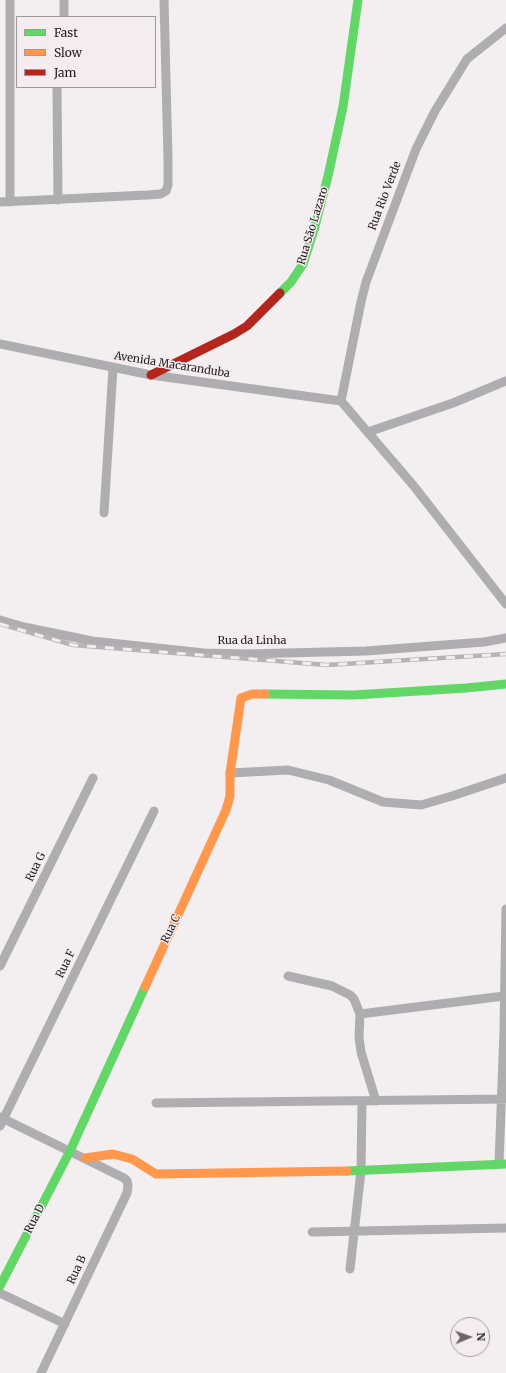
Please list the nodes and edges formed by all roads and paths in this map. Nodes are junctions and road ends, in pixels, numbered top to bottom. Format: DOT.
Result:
graph roads {
  1 [pos="10,0"];
  2 [pos="64,0"];
  3 [pos="164,0"];
  4 [pos="358,0"];
  5 [pos="64,16"];
  6 [pos="506,28"];
  7 [pos="57,88"];
  8 [pos="58,200"];
  9 [pos="0,202"];
  10 [pos="10,202"];
  11 [pos="0,344"];
  12 [pos="113,368"];
  13 [pos="151,376"];
  14 [pos="506,381"];
  15 [pos="341,401"];
  16 [pos="368,432"];
  17 [pos="104,513"];
  18 [pos="506,604"];
  19 [pos="0,620"];
  20 [pos="506,638"];
  21 [pos="506,684"];
  22 [pos="230,773"];
  23 [pos="93,778"];
  24 [pos="506,778"];
  25 [pos="154,811"];
  26 [pos="506,909"];
  27 [pos="0,966"];
  28 [pos="505,968"];
  29 [pos="288,976"];
  30 [pos="504,996"];
  31 [pos="360,1014"];
  32 [pos="505,1031"];
  33 [pos="504,1099"];
  34 [pos="376,1100"];
  35 [pos="362,1101"];
  36 [pos="156,1103"];
  37 [pos="1,1121"];
  38 [pos="70,1151"];
  39 [pos="85,1158"];
  40 [pos="503,1164"];
  41 [pos="361,1171"];
  42 [pos="506,1228"];
  43 [pos="355,1231"];
  44 [pos="312,1232"];
  45 [pos="350,1269"];
  46 [pos="0,1286"];
  47 [pos="0,1293"];
  48 [pos="65,1324"];
  49 [pos="41,1373"];
  1 -- 10 [label="street"];
  2 -- 5 [label="street"];
  3 -- 8 [label="street"];
  4 -- 13 [label="street, Rua São Lazaro"];
  6 -- 15 [label="street, Rua Rio Verde"];
  7 -- 8 [label="street"];
  8 -- 10 [label="street"];
  9 -- 10 [label="street"];
  11 -- 12 [label="street, Avenida Macaranduba"];
  12 -- 13 [label="street, Avenida Macaranduba"];
  12 -- 17 [label="street"];
  13 -- 15 [label="street, Avenida Macaranduba"];
  14 -- 16 [label="street"];
  15 -- 16 [label="street"];
  16 -- 18 [label="street"];
  19 -- 20 [label="street, Rua da Linha"];
  21 -- 22 [label="street, Rua C"];
  22 -- 24 [label="street"];
  22 -- 38 [label="street, Rua C"];
  23 -- 27 [label="street, Rua G"];
  25 -- 37 [label="street, Rua F"];
  26 -- 28 [label="street"];
  28 -- 30 [label="street"];
  29 -- 31 [label="street"];
  30 -- 31 [label="street"];
  30 -- 32 [label="street"];
  31 -- 34 [label="street"];
  32 -- 33 [label="street"];
  33 -- 34 [label="street"];
  33 -- 40 [label="street"];
  34 -- 35 [label="street"];
  35 -- 36 [label="street"];
  35 -- 41 [label="street"];
  37 -- 38 [label="street"];
  38 -- 39 [label="street"];
  38 -- 46 [label="street, Rua D"];
  39 -- 41 [label="street"];
  39 -- 48 [label="street, Rua B"];
  40 -- 41 [label="street"];
  41 -- 43 [label="street"];
  42 -- 43 [label="street"];
  43 -- 44 [label="street"];
  43 -- 45 [label="street"];
  47 -- 48 [label="street"];
  48 -- 49 [label="street, Rua B"];
}
